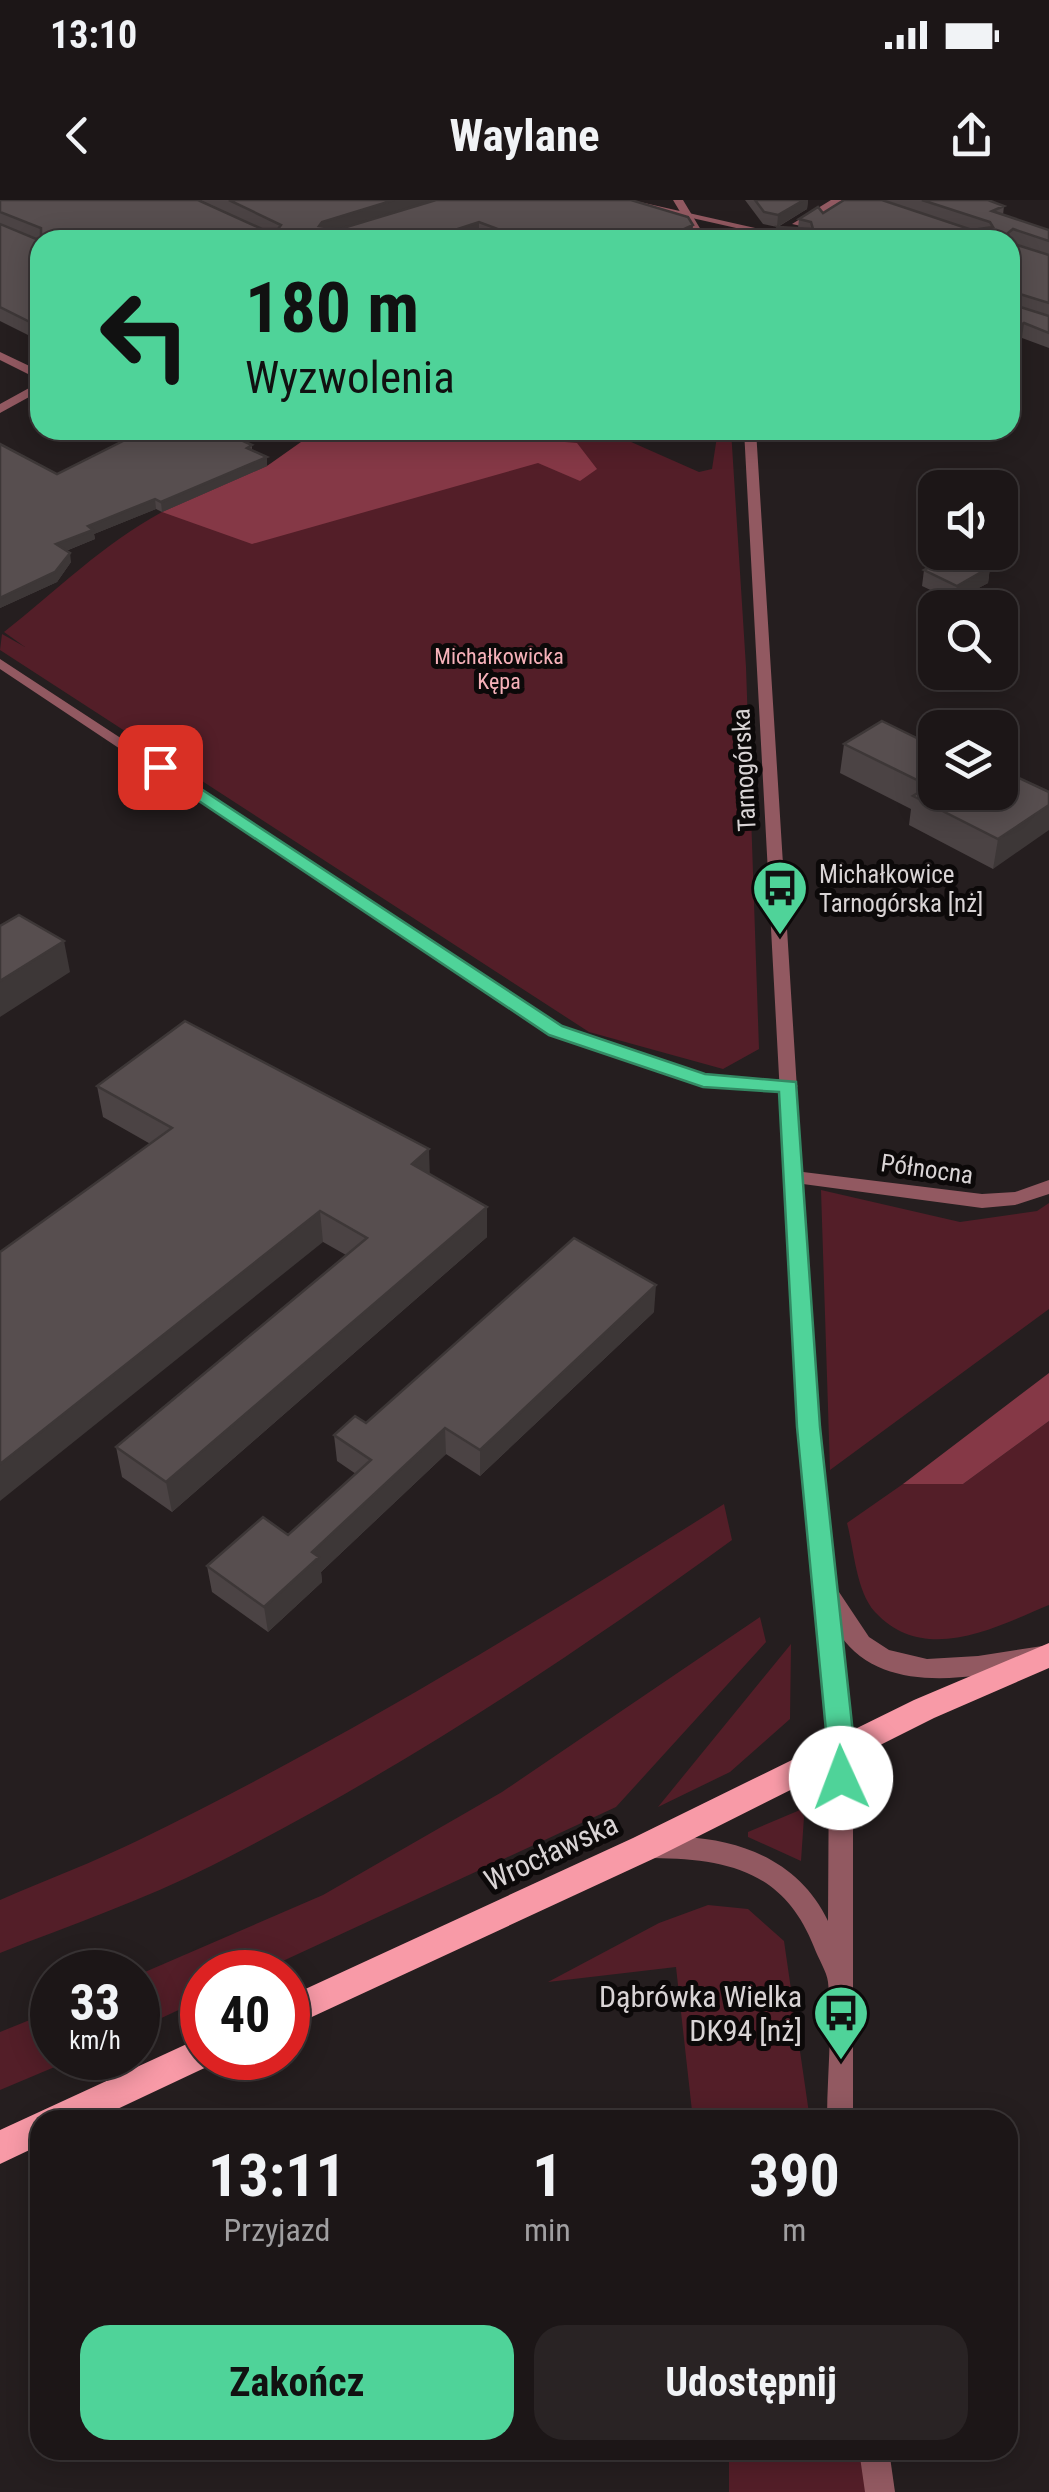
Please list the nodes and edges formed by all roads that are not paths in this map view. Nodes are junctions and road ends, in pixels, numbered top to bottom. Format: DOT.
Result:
graph roads {
  1 [pos="617,200"];
  2 [pos="678,200"];
  3 [pos="838,200"];
  4 [pos="685,213"];
  5 [pos="696,230"];
  6 [pos="767,230"];
  7 [pos="787,230"];
  8 [pos="0,355"];
  9 [pos="30,371"];
  10 [pos="30,392"];
  11 [pos="0,409"];
  12 [pos="751,440"];
  13 [pos="0,663"];
  14 [pos="789,1086"];
  15 [pos="794,1176"];
  16 [pos="1049,1186"];
  17 [pos="824,1586"];
  18 [pos="1049,1655"];
  19 [pos="842,1752"];
  20 [pos="644,1848"];
  21 [pos="838,1973"];
  22 [pos="310,2003"];
  23 [pos="180,2062"];
  24 [pos="78,2110"];
  25 [pos="840,2110"];
  26 [pos="30,2132"];
  27 [pos="0,2146"];
  28 [pos="875,2460"];
  29 [pos="880,2492"];
  1 -- 4 [label="street"];
  2 -- 4 [label="street"];
  3 -- 7 [label="street"];
  4 -- 5 [label="street"];
  4 -- 6 [label="street"];
  8 -- 9 [label="street"];
  10 -- 11 [label="street"];
  12 -- 14 [label="street, Tarnogórska"];
  13 -- 14 [label="street"];
  14 -- 15 [label="street, Tarnogórska"];
  15 -- 16 [label="street, Północna"];
  15 -- 17 [label="street, Tarnogórska"];
  17 -- 18 [label="street, Tarnogórska"];
  17 -- 19 [label="street, Tarnogórska"];
  18 -- 19 [label="main road, Wrocławska"];
  19 -- 20 [label="main road, Wrocławska"];
  19 -- 21 [label="street, Tarnogórska"];
  20 -- 21 [label="street"];
  20 -- 22 [label="main road, Wrocławska"];
  21 -- 25 [label="street, Tarnogórska"];
  23 -- 24 [label="main road"];
  26 -- 27 [label="main road"];
  28 -- 29 [label="street"];
}
